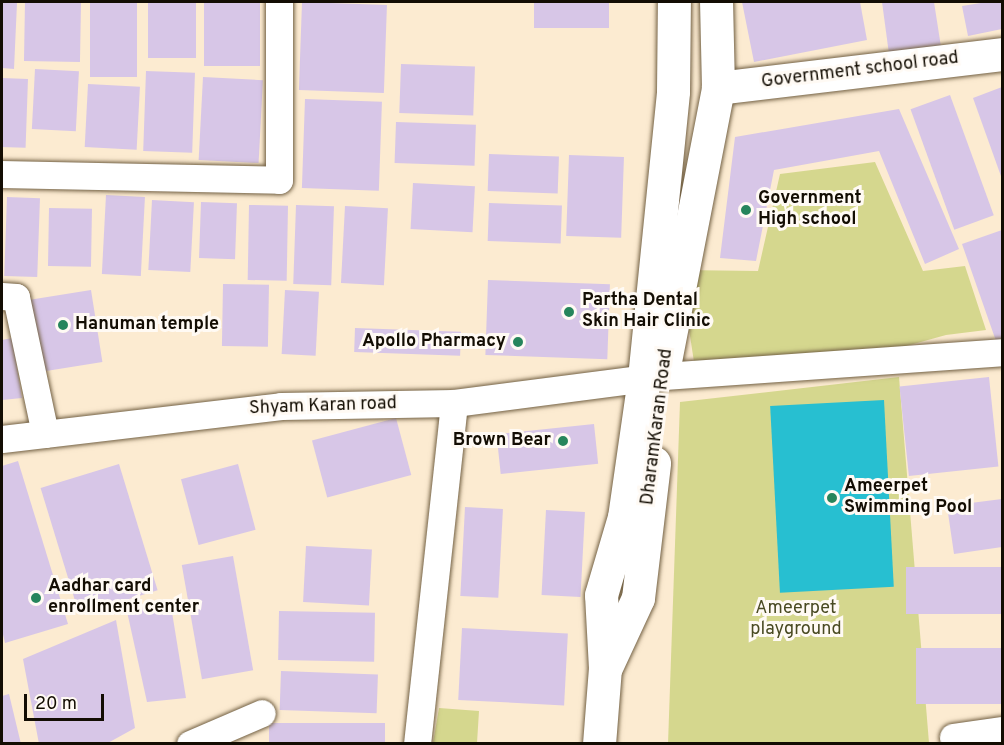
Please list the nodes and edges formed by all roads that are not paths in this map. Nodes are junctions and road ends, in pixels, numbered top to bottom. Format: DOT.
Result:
graph roads {
  1 [pos="279,2"];
  2 [pos="674,2"];
  3 [pos="716,2"];
  4 [pos="1002,54"];
  5 [pos="718,88"];
  6 [pos="2,174"];
  7 [pos="2,296"];
  8 [pos="1002,352"];
  9 [pos="654,377"];
  10 [pos="454,404"];
  11 [pos="45,434"];
  12 [pos="2,439"];
  13 [pos="262,713"];
  14 [pos="1002,730"];
  15 [pos="953,737"];
  16 [pos="190,744"];
  17 [pos="417,744"];
  18 [pos="599,744"];
  1 -- 6 [label="street"];
  2 -- 9 [label="street, DharamKaran Road"];
  3 -- 5 [label="street, DharamKaran Road"];
  4 -- 5 [label="street, Government school road"];
  5 -- 9 [label="street, DharamKaran Road"];
  7 -- 11 [label="street"];
  8 -- 9 [label="street, Shyam Karan road"];
  9 -- 10 [label="street, Shyam Karan road"];
  9 -- 18 [label="street, DharamKaran Road"];
  10 -- 11 [label="street, Shyam Karan road"];
  10 -- 17 [label="street"];
  11 -- 12 [label="street, Shyam Karan road"];
  13 -- 16 [label="street"];
  14 -- 15 [label="street"];
}
